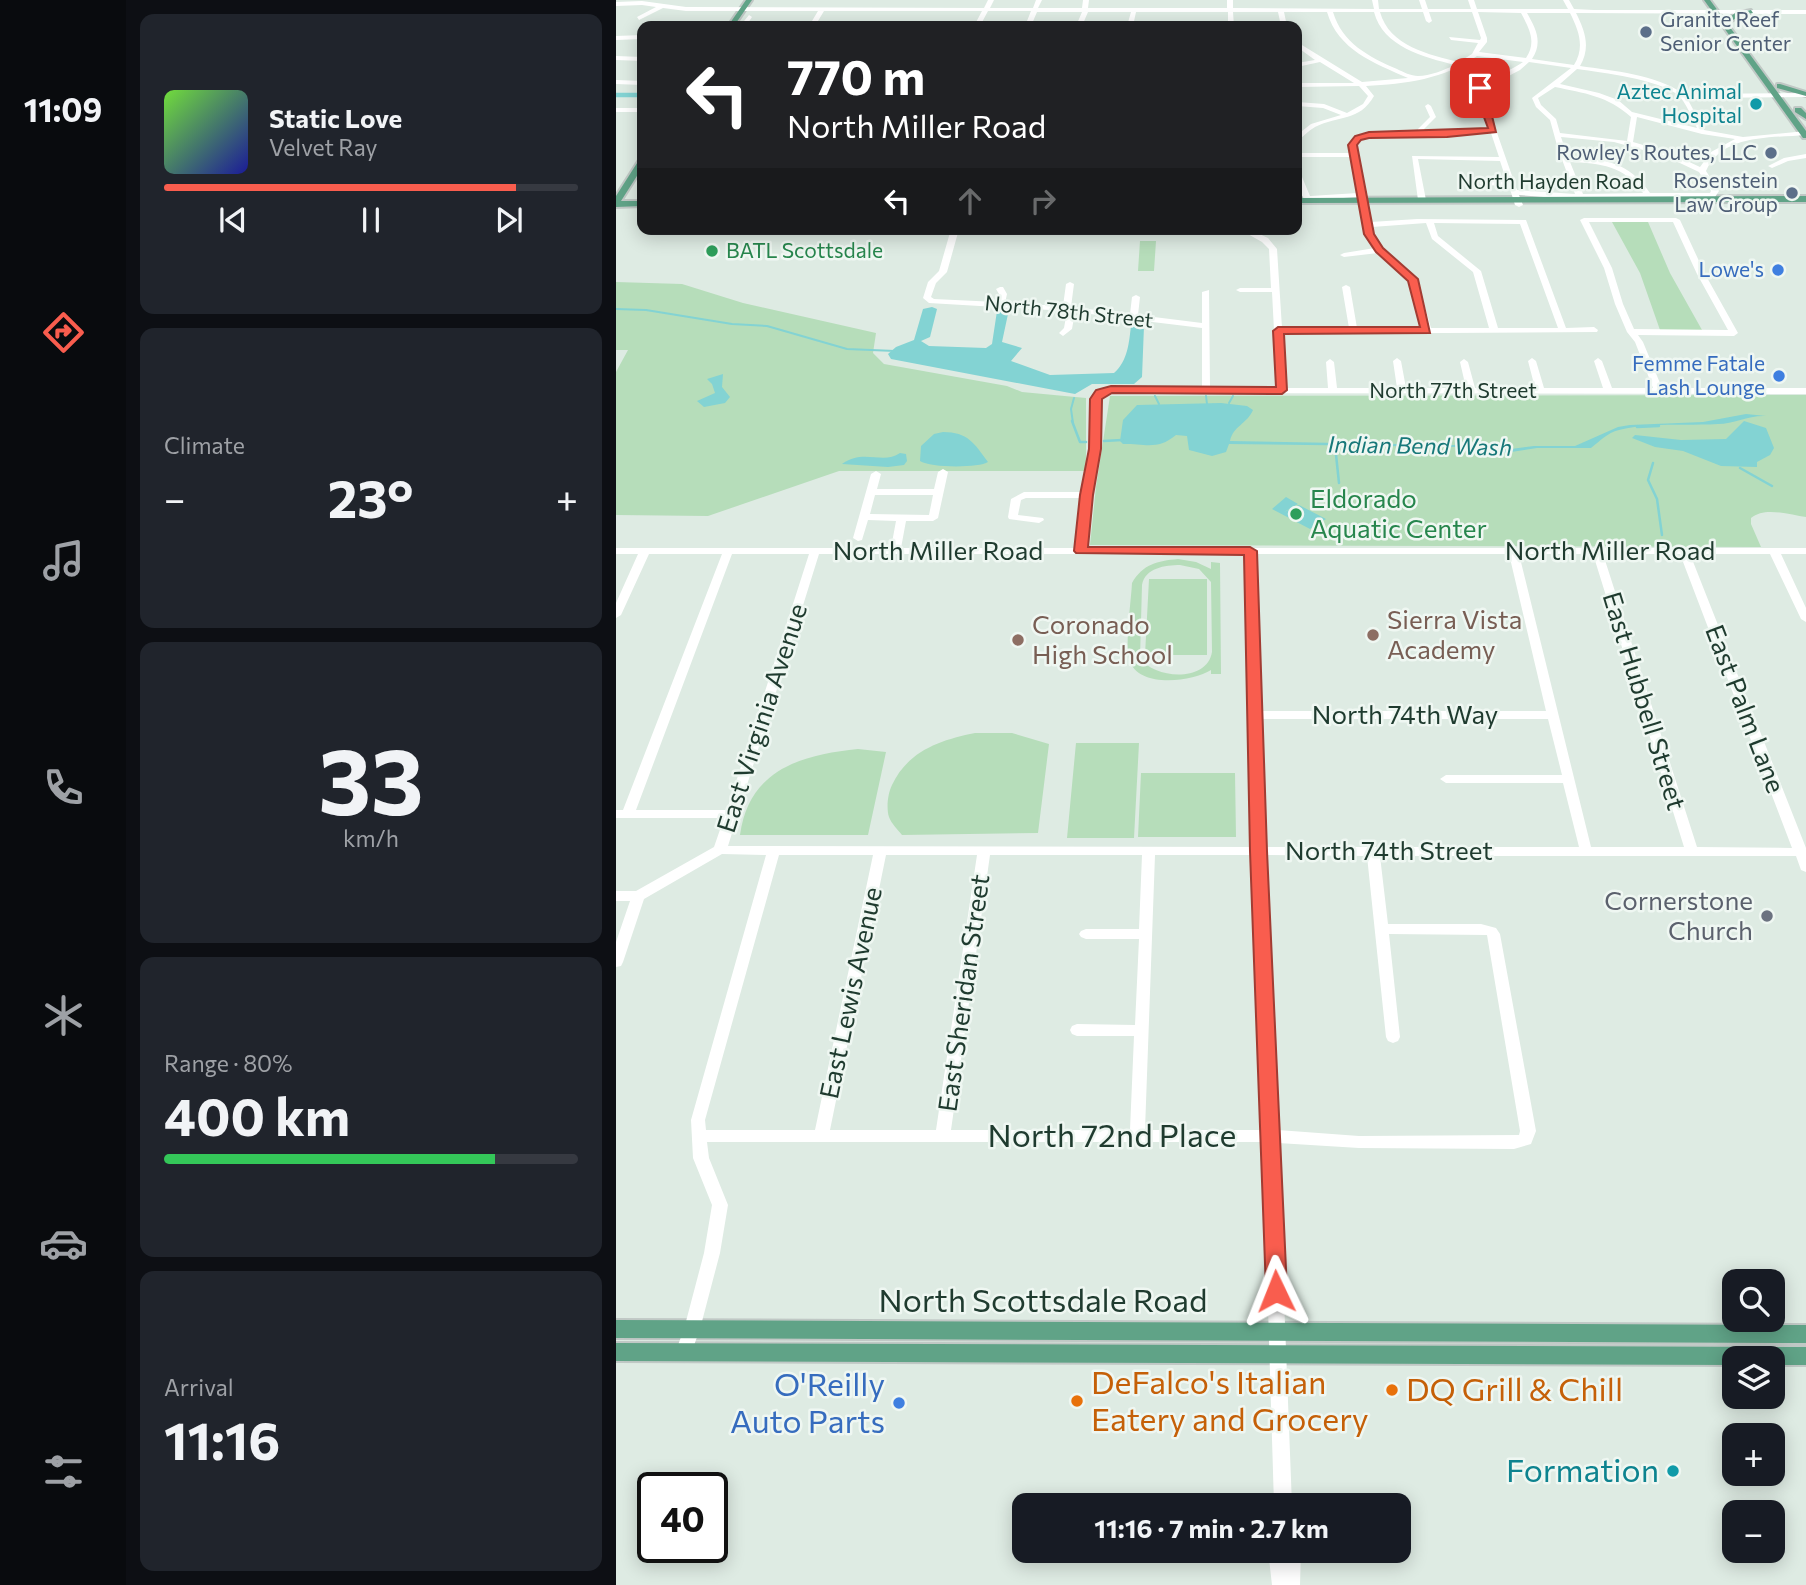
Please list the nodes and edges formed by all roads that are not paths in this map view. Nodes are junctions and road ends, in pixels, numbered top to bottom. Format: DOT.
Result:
graph roads {
  1 [pos="803,0"];
  2 [pos="944,0"];
  3 [pos="991,0"];
  4 [pos="1039,0"];
  5 [pos="1086,0"];
  6 [pos="1133,0"];
  7 [pos="1230,0"];
  8 [pos="1376,0"];
  9 [pos="1422,0"];
  10 [pos="1471,0"];
  11 [pos="1566,0"];
  12 [pos="1613,0"];
  13 [pos="1707,0"];
  14 [pos="1716,0"];
  15 [pos="753,2"];
  16 [pos="616,4"];
  17 [pos="740,5"];
  18 [pos="660,7"];
  19 [pos="708,8"];
  20 [pos="798,9"];
  21 [pos="822,9"];
  22 [pos="939,9"];
  23 [pos="988,9"];
  24 [pos="1036,9"];
  25 [pos="1085,10"];
  26 [pos="1133,10"];
  27 [pos="1231,10"];
  28 [pos="1281,10"];
  29 [pos="1329,10"];
  30 [pos="1377,10"];
  31 [pos="1426,11"];
  32 [pos="1475,11"];
  33 [pos="1523,11"];
  34 [pos="1572,11"];
  35 [pos="1580,11"];
  36 [pos="1592,11"];
  37 [pos="1619,11"];
  38 [pos="1720,11"];
  39 [pos="1751,12"];
  40 [pos="1806,12"];
  41 [pos="749,17"];
  42 [pos="639,18"];
  43 [pos="1429,20"];
  44 [pos="1730,20"];
  45 [pos="746,21"];
  46 [pos="815,21"];
  47 [pos="929,21"];
  48 [pos="980,21"];
  49 [pos="1030,21"];
  50 [pos="1081,21"];
  51 [pos="1131,21"];
  52 [pos="1231,21"];
  53 [pos="1283,21"];
  54 [pos="637,37"];
  55 [pos="616,38"];
  56 [pos="1451,38"];
  57 [pos="1483,41"];
  58 [pos="1743,49"];
  59 [pos="1753,49"];
  60 [pos="1302,50"];
  61 [pos="1477,54"];
  62 [pos="616,58"];
  63 [pos="637,59"];
  64 [pos="1318,61"];
  65 [pos="1526,61"];
  66 [pos="1302,64"];
  67 [pos="1460,65"];
  68 [pos="1576,68"];
  69 [pos="1413,79"];
  70 [pos="616,82"];
  71 [pos="637,83"];
  72 [pos="1361,84"];
  73 [pos="1302,85"];
  74 [pos="1422,85"];
  75 [pos="1554,85"];
  76 [pos="1780,86"];
  77 [pos="1776,95"];
  78 [pos="1787,95"];
  79 [pos="1806,95"];
  80 [pos="1681,96"];
  81 [pos="1613,99"];
  82 [pos="1625,99"];
  83 [pos="1600,100"];
  84 [pos="1302,104"];
  85 [pos="1428,106"];
  86 [pos="616,110"];
  87 [pos="637,110"];
  88 [pos="1360,110"];
  89 [pos="1373,113"];
  90 [pos="1630,113"];
  91 [pos="1346,115"];
  92 [pos="1646,117"];
  93 [pos="1806,119"];
  94 [pos="1635,120"];
  95 [pos="1302,127"];
  96 [pos="1305,128"];
  97 [pos="1493,131"];
  98 [pos="1302,132"];
  99 [pos="1702,132"];
  100 [pos="1422,134"];
  101 [pos="1805,134"];
  102 [pos="1556,135"];
  103 [pos="1743,139"];
  104 [pos="1630,142"];
  105 [pos="1302,155"];
  106 [pos="1354,155"];
  107 [pos="1806,156"];
  108 [pos="1413,157"];
  109 [pos="1706,158"];
  110 [pos="637,159"];
  111 [pos="1502,159"];
  112 [pos="1681,159"];
  113 [pos="1566,160"];
  114 [pos="1772,166"];
  115 [pos="637,170"];
  116 [pos="1702,171"];
  117 [pos="1483,183"];
  118 [pos="1302,185"];
  119 [pos="616,189"];
  120 [pos="1714,194"];
  121 [pos="1515,195"];
  122 [pos="1580,196"];
  123 [pos="1309,199"];
  124 [pos="1806,199"];
  125 [pos="1363,200"];
  126 [pos="1422,200"];
  127 [pos="1650,200"];
  128 [pos="1302,201"];
  129 [pos="616,203"];
  130 [pos="1302,203"];
  131 [pos="637,204"];
  132 [pos="1806,204"];
  133 [pos="1660,220"];
  134 [pos="1429,221"];
  135 [pos="1524,222"];
  136 [pos="1367,225"];
  137 [pos="953,235"];
  138 [pos="1253,235"];
  139 [pos="1380,250"];
  140 [pos="1465,250"];
  141 [pos="1454,252"];
  142 [pos="1344,255"];
  143 [pos="1070,284"];
  144 [pos="1346,287"];
  145 [pos="1000,289"];
  146 [pos="1240,290"];
  147 [pos="1276,290"];
  148 [pos="1206,292"];
  149 [pos="1136,297"];
  150 [pos="1001,305"];
  151 [pos="1069,310"];
  152 [pos="1133,319"];
  153 [pos="1206,326"];
  154 [pos="1353,330"];
  155 [pos="1427,330"];
  156 [pos="1494,330"];
  157 [pos="1563,330"];
  158 [pos="1594,330"];
  159 [pos="1278,331"];
  160 [pos="1631,332"];
  161 [pos="1063,333"];
  162 [pos="1397,361"];
  163 [pos="1532,361"];
  164 [pos="1598,361"];
  165 [pos="1330,362"];
  166 [pos="1464,362"];
  167 [pos="1206,389"];
  168 [pos="1282,390"];
  169 [pos="1540,390"];
  170 [pos="1333,391"];
  171 [pos="1402,391"];
  172 [pos="1471,391"];
  173 [pos="1609,391"];
  174 [pos="1659,391"];
  175 [pos="1806,391"];
  176 [pos="1100,392"];
  177 [pos="943,472"];
  178 [pos="876,474"];
  179 [pos="872,492"];
  180 [pos="939,492"];
  181 [pos="1086,495"];
  182 [pos="1018,496"];
  183 [pos="864,517"];
  184 [pos="902,518"];
  185 [pos="1039,520"];
  186 [pos="858,538"];
  187 [pos="1513,550"];
  188 [pos="616,551"];
  189 [pos="645,551"];
  190 [pos="728,551"];
  191 [pos="815,551"];
  192 [pos="895,551"];
  193 [pos="1081,551"];
  194 [pos="1250,551"];
  195 [pos="1597,551"];
  196 [pos="1684,551"];
  197 [pos="1774,551"];
  198 [pos="1806,551"];
  199 [pos="1802,603"];
  200 [pos="616,615"];
  201 [pos="1806,620"];
  202 [pos="1255,715"];
  203 [pos="1554,716"];
  204 [pos="1446,779"];
  205 [pos="1569,779"];
  206 [pos="622,814"];
  207 [pos="730,814"];
  208 [pos="720,850"];
  209 [pos="774,850"];
  210 [pos="1149,850"];
  211 [pos="880,851"];
  212 [pos="984,851"];
  213 [pos="1259,851"];
  214 [pos="1373,851"];
  215 [pos="1586,851"];
  216 [pos="1692,851"];
  217 [pos="1803,852"];
  218 [pos="1806,867"];
  219 [pos="616,896"];
  220 [pos="638,896"];
  221 [pos="1382,929"];
  222 [pos="1086,934"];
  223 [pos="1146,934"];
  224 [pos="616,962"];
  225 [pos="1077,1030"];
  226 [pos="1142,1031"];
  227 [pos="1393,1037"];
  228 [pos="821,1135"];
  229 [pos="943,1135"];
  230 [pos="698,1136"];
  231 [pos="1138,1136"];
  232 [pos="1271,1136"];
  233 [pos="616,1329"];
  234 [pos="692,1329"];
  235 [pos="1278,1332"];
  236 [pos="1806,1334"];
  237 [pos="616,1352"];
  238 [pos="683,1353"];
  239 [pos="1278,1354"];
  240 [pos="1806,1356"];
  241 [pos="1283,1493"];
  242 [pos="1278,1563"];
  243 [pos="1292,1563"];
  244 [pos="1281,1585"];
  245 [pos="1291,1585"];
  1 -- 20 [label="street"];
  2 -- 22 [label="street"];
  3 -- 23 [label="street"];
  4 -- 24 [label="street"];
  5 -- 25 [label="street"];
  6 -- 26 [label="street"];
  7 -- 27 [label="street"];
  8 -- 30 [label="street"];
  9 -- 31 [label="street"];
  10 -- 32 [label="street"];
  11 -- 34 [label="street"];
  12 -- 37 [label="street"];
  13 -- 38 [label="main road"];
  14 -- 38 [label="main road"];
  15 -- 17 [label="main road"];
  16 -- 18 [label="street"];
  17 -- 19 [label="street"];
  17 -- 20 [label="street"];
  18 -- 19 [label="street"];
  18 -- 42 [label="street"];
  20 -- 21 [label="street"];
  21 -- 22 [label="street"];
  21 -- 46 [label="street"];
  22 -- 23 [label="street"];
  22 -- 47 [label="street"];
  23 -- 24 [label="street"];
  23 -- 48 [label="street"];
  24 -- 25 [label="street"];
  24 -- 49 [label="street"];
  25 -- 26 [label="street"];
  25 -- 50 [label="street"];
  26 -- 27 [label="street"];
  26 -- 51 [label="street"];
  27 -- 28 [label="street"];
  27 -- 52 [label="street"];
  28 -- 29 [label="street"];
  28 -- 53 [label="street"];
  29 -- 30 [label="street"];
  29 -- 69 [label="street"];
  30 -- 31 [label="street"];
  30 -- 67 [label="street"];
  31 -- 32 [label="street"];
  31 -- 43 [label="street"];
  32 -- 33 [label="street"];
  32 -- 57 [label="street"];
  33 -- 34 [label="street"];
  33 -- 65 [label="street"];
  34 -- 35 [label="street"];
  34 -- 68 [label="street"];
  35 -- 36 [label="street"];
  36 -- 37 [label="street"];
  37 -- 38 [label="street"];
  38 -- 39 [label="street"];
  38 -- 44 [label="main road"];
  38 -- 58 [label="main road"];
  39 -- 40 [label="street"];
  39 -- 44 [label="main road"];
  41 -- 45 [label="street"];
  44 -- 59 [label="main road"];
  54 -- 55 [label="street"];
  56 -- 57 [label="street"];
  57 -- 61 [label="street"];
  58 -- 59 [label="main road"];
  58 -- 77 [label="main road"];
  59 -- 76 [label="main road"];
  60 -- 64 [label="street"];
  61 -- 65 [label="street"];
  61 -- 67 [label="street"];
  62 -- 63 [label="street"];
  64 -- 66 [label="street"];
  64 -- 72 [label="street"];
  65 -- 68 [label="street"];
  65 -- 97 [label="street"];
  67 -- 69 [label="street"];
  68 -- 75 [label="street"];
  68 -- 80 [label="street"];
  69 -- 72 [label="street"];
  69 -- 74 [label="street"];
  70 -- 71 [label="street"];
  72 -- 73 [label="street"];
  72 -- 88 [label="street"];
  75 -- 81 [label="street"];
  75 -- 102 [label="street"];
  76 -- 78 [label="main road"];
  76 -- 79 [label="main road"];
  77 -- 78 [label="street"];
  77 -- 80 [label="street"];
  77 -- 101 [label="main road"];
  78 -- 79 [label="street"];
  78 -- 93 [label="main road"];
  80 -- 99 [label="street"];
  81 -- 82 [label="street"];
  81 -- 83 [label="street"];
  81 -- 90 [label="street"];
  84 -- 91 [label="street"];
  85 -- 100 [label="street"];
  86 -- 87 [label="street"];
  88 -- 89 [label="street"];
  88 -- 91 [label="street"];
  90 -- 92 [label="street"];
  90 -- 94 [label="street"];
  91 -- 96 [label="street"];
  92 -- 94 [label="street"];
  92 -- 99 [label="street"];
  94 -- 104 [label="street"];
  95 -- 96 [label="street"];
  96 -- 98 [label="street"];
  97 -- 100 [label="street"];
  97 -- 111 [label="street"];
  99 -- 103 [label="street"];
  100 -- 106 [label="street"];
  101 -- 103 [label="street"];
  102 -- 104 [label="street"];
  102 -- 113 [label="street"];
  103 -- 109 [label="street"];
  104 -- 112 [label="street"];
  105 -- 106 [label="street"];
  106 -- 125 [label="street"];
  107 -- 114 [label="street"];
  108 -- 111 [label="street"];
  108 -- 126 [label="street"];
  109 -- 112 [label="street"];
  109 -- 116 [label="street"];
  110 -- 119 [label="main road"];
  111 -- 121 [label="street"];
  112 -- 116 [label="street"];
  113 -- 122 [label="street"];
  113 -- 127 [label="street"];
  115 -- 129 [label="main road"];
  116 -- 120 [label="street"];
  117 -- 121 [label="street"];
  118 -- 123 [label="street"];
  120 -- 127 [label="street"];
  121 -- 122 [label="street"];
  121 -- 125 [label="main road, North Hayden Road"];
  121 -- 126 [label="main road, North Hayden Road"];
  121 -- 127 [label="main road, North Hayden Road"];
  122 -- 127 [label="street"];
  123 -- 125 [label="main road, North Hayden Road"];
  123 -- 128 [label="main road, North Hayden Road"];
  124 -- 127 [label="main road, North Hayden Road"];
  125 -- 126 [label="main road, North Hayden Road"];
  125 -- 130 [label="main road, North Hayden Road"];
  125 -- 136 [label="street"];
  127 -- 132 [label="main road, North Hayden Road"];
  127 -- 133 [label="street"];
  129 -- 131 [label="main road"];
  133 -- 160 [label="street"];
  133 -- 160 [label="street"];
  134 -- 135 [label="street"];
  134 -- 136 [label="street"];
  134 -- 141 [label="street"];
  135 -- 157 [label="street"];
  136 -- 139 [label="street"];
  137 -- 150 [label="street, North 78th Street"];
  138 -- 147 [label="street"];
  139 -- 142 [label="street"];
  139 -- 155 [label="street"];
  140 -- 141 [label="street"];
  141 -- 156 [label="street"];
  143 -- 151 [label="street"];
  144 -- 154 [label="street"];
  145 -- 150 [label="street"];
  146 -- 147 [label="street"];
  147 -- 159 [label="street"];
  148 -- 153 [label="street"];
  149 -- 152 [label="street"];
  150 -- 151 [label="street, North 78th Street"];
  151 -- 152 [label="street, North 78th Street"];
  151 -- 161 [label="street"];
  152 -- 153 [label="street, North 78th Street"];
  153 -- 167 [label="street"];
  154 -- 155 [label="street"];
  154 -- 159 [label="street"];
  155 -- 156 [label="street"];
  156 -- 157 [label="street"];
  157 -- 158 [label="street"];
  159 -- 168 [label="street"];
  160 -- 174 [label="street"];
  162 -- 171 [label="street"];
  163 -- 169 [label="street"];
  164 -- 173 [label="street"];
  165 -- 170 [label="street"];
  166 -- 172 [label="street"];
  167 -- 168 [label="street, North 77th Street"];
  167 -- 176 [label="street, North 77th Street"];
  168 -- 170 [label="street, North 77th Street"];
  169 -- 172 [label="street, North 77th Street"];
  169 -- 173 [label="street, North 77th Street"];
  170 -- 171 [label="street, North 77th Street"];
  171 -- 172 [label="street, North 77th Street"];
  173 -- 174 [label="street, North 77th Street"];
  174 -- 175 [label="street, North 77th Street"];
  176 -- 181 [label="street"];
  177 -- 180 [label="street"];
  178 -- 179 [label="street"];
  179 -- 180 [label="street"];
  179 -- 183 [label="street"];
  180 -- 184 [label="street"];
  181 -- 182 [label="street"];
  181 -- 193 [label="street"];
  182 -- 185 [label="street"];
  183 -- 184 [label="street"];
  183 -- 186 [label="street"];
  184 -- 192 [label="street"];
  187 -- 194 [label="street, North Miller Road"];
  187 -- 195 [label="street, North Miller Road"];
  187 -- 203 [label="street"];
  188 -- 189 [label="street, North Miller Road"];
  189 -- 190 [label="street, North Miller Road"];
  189 -- 200 [label="street"];
  190 -- 191 [label="street, North Miller Road"];
  190 -- 206 [label="street"];
  191 -- 192 [label="street, North Miller Road"];
  191 -- 207 [label="street, East Virginia Avenue"];
  192 -- 193 [label="street, North Miller Road"];
  193 -- 194 [label="street, North Miller Road"];
  194 -- 202 [label="street"];
  195 -- 196 [label="street, North Miller Road"];
  195 -- 216 [label="street, East Hubbell Street"];
  196 -- 197 [label="street, North Miller Road"];
  196 -- 217 [label="street, East Palm Lane"];
  197 -- 198 [label="street, North Miller Road"];
  197 -- 199 [label="street"];
  199 -- 201 [label="street"];
  202 -- 203 [label="street, North 74th Way"];
  202 -- 213 [label="street"];
  203 -- 205 [label="street"];
  204 -- 205 [label="street"];
  205 -- 215 [label="street"];
  206 -- 207 [label="street"];
  207 -- 208 [label="street, East Virginia Avenue"];
  208 -- 209 [label="street, North 74th Street"];
  208 -- 220 [label="street, East Virginia Avenue"];
  209 -- 211 [label="street, North 74th Street"];
  209 -- 230 [label="street"];
  210 -- 212 [label="street, North 74th Street"];
  210 -- 213 [label="street, North 74th Street"];
  210 -- 223 [label="street"];
  211 -- 212 [label="street, North 74th Street"];
  211 -- 228 [label="street, East Lewis Avenue"];
  212 -- 229 [label="street, East Sheridan Street"];
  213 -- 214 [label="street, North 74th Street"];
  213 -- 232 [label="street"];
  214 -- 215 [label="street, North 74th Street"];
  214 -- 221 [label="street"];
  215 -- 216 [label="street, North 74th Street"];
  216 -- 217 [label="street, North 74th Street"];
  217 -- 218 [label="street, East Palm Lane"];
  219 -- 220 [label="street"];
  220 -- 224 [label="street"];
  221 -- 227 [label="street"];
  221 -- 232 [label="street, North 72nd Place"];
  222 -- 223 [label="street"];
  223 -- 226 [label="street"];
  225 -- 226 [label="street"];
  226 -- 231 [label="street"];
  228 -- 229 [label="street, North 72nd Place"];
  228 -- 230 [label="street, North 72nd Place"];
  229 -- 231 [label="street, North 72nd Place"];
  230 -- 234 [label="street"];
  231 -- 232 [label="street, North 72nd Place"];
  232 -- 235 [label="street"];
  233 -- 234 [label="main road, North Scottsdale Road"];
  234 -- 235 [label="main road, North Scottsdale Road"];
  234 -- 238 [label="street"];
  235 -- 236 [label="main road, North Scottsdale Road"];
  235 -- 239 [label="street"];
  237 -- 238 [label="main road, North Scottsdale Road"];
  238 -- 239 [label="main road, North Scottsdale Road"];
  239 -- 240 [label="main road, North Scottsdale Road"];
  239 -- 241 [label="street"];
  242 -- 244 [label="street"];
  243 -- 245 [label="street"];
}
